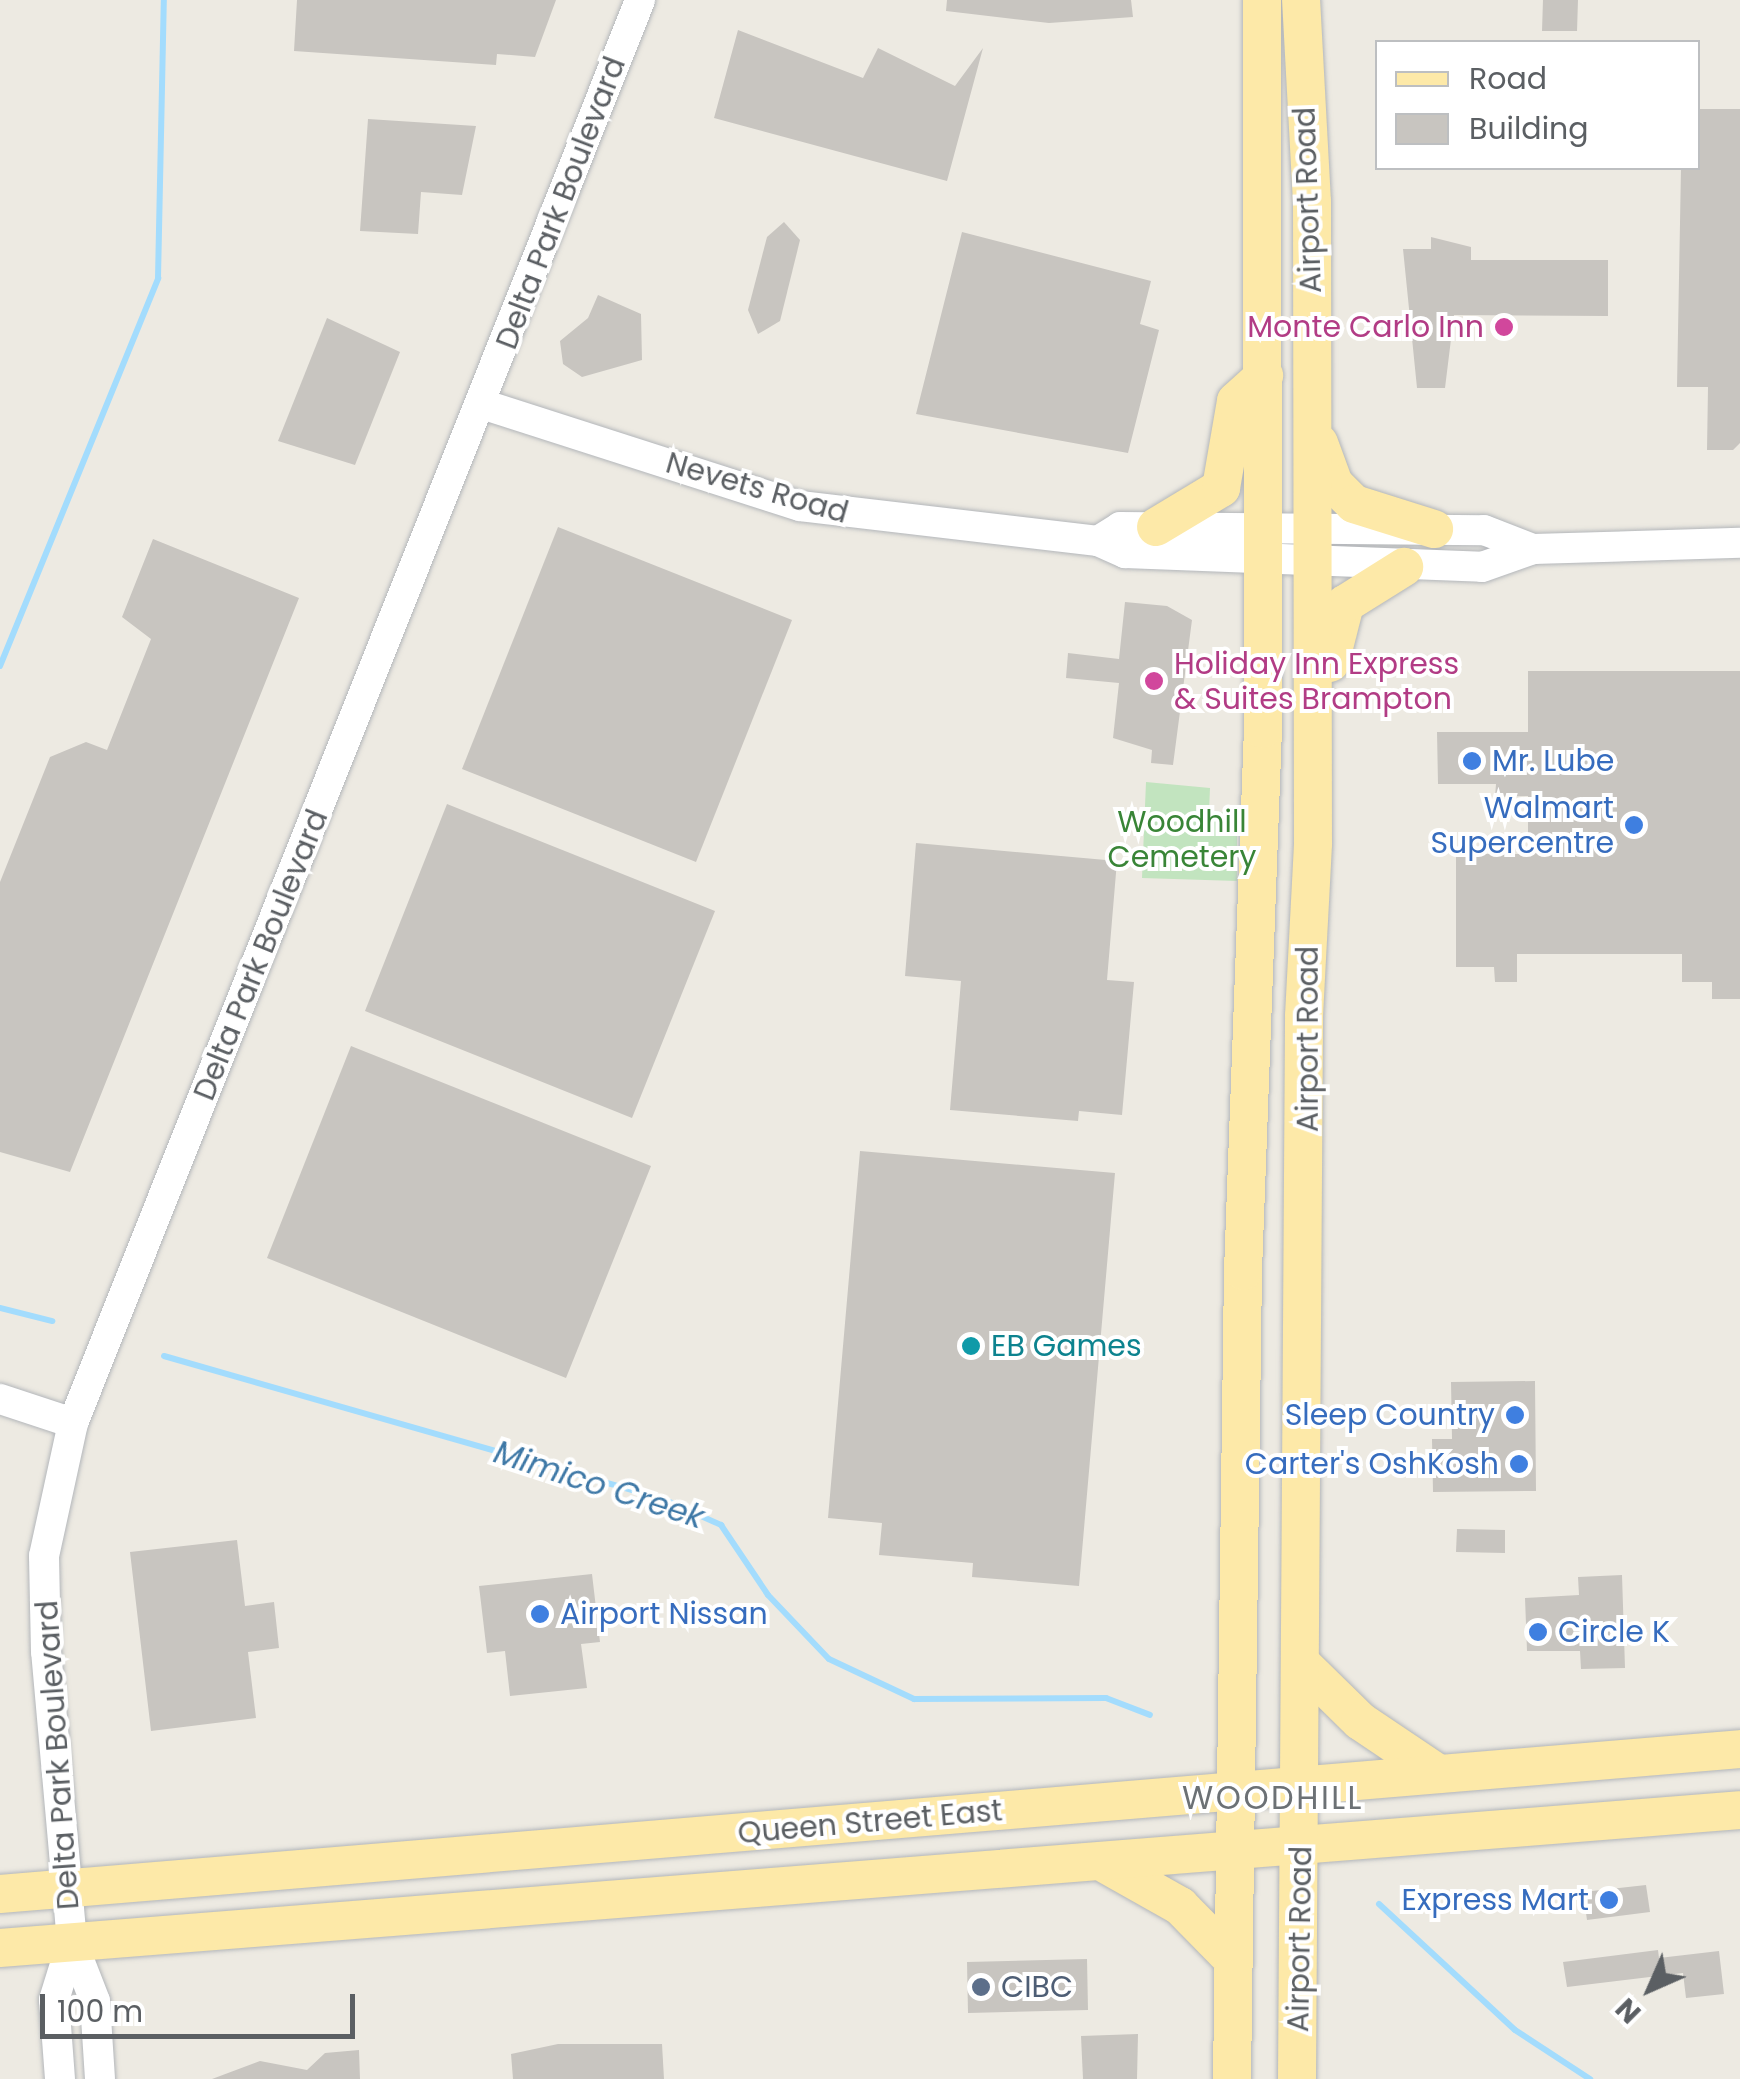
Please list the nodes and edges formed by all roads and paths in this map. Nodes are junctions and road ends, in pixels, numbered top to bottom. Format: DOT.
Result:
graph roads {
  1 [pos="640,0"];
  2 [pos="1262,0"];
  3 [pos="1301,0"];
  4 [pos="1264,376"];
  5 [pos="482,404"];
  6 [pos="1312,405"];
  7 [pos="1156,527"];
  8 [pos="1434,529"];
  9 [pos="1098,541"];
  10 [pos="1264,543"];
  11 [pos="1740,543"];
  12 [pos="1313,546"];
  13 [pos="1533,549"];
  14 [pos="1404,567"];
  15 [pos="1313,722"];
  16 [pos="0,1399"];
  17 [pos="73,1423"];
  18 [pos="1304,1666"];
  19 [pos="1740,1749"];
  20 [pos="1439,1774"];
  21 [pos="1303,1786"];
  22 [pos="1237,1791"];
  23 [pos="1740,1810"];
  24 [pos="1302,1848"];
  25 [pos="523,1852"];
  26 [pos="1236,1854"];
  27 [pos="1107,1865"];
  28 [pos="69,1889"];
  29 [pos="0,1894"];
  30 [pos="422,1914"];
  31 [pos="72,1942"];
  32 [pos="0,1948"];
  33 [pos="1234,1961"];
  34 [pos="60,2079"];
  35 [pos="100,2079"];
  36 [pos="1232,2079"];
  37 [pos="1297,2079"];
  1 -- 5 [label="street, Delta Park Boulevard"];
  2 -- 4 [label="main road, Airport Road"];
  3 -- 6 [label="main road, Airport Road"];
  4 -- 7 [label="main road"];
  4 -- 10 [label="main road, Airport Road"];
  5 -- 9 [label="street, Nevets Road"];
  5 -- 17 [label="street, Delta Park Boulevard"];
  6 -- 8 [label="main road"];
  6 -- 12 [label="main road, Airport Road"];
  7 -- 9 [label="street, Nevets Road"];
  7 -- 10 [label="street, Nevets Road"];
  8 -- 12 [label="street"];
  8 -- 13 [label="street"];
  9 -- 10 [label="street, Nevets Road"];
  10 -- 12 [label="street"];
  10 -- 22 [label="main road, Airport Road"];
  11 -- 13 [label="street"];
  12 -- 14 [label="street"];
  12 -- 15 [label="main road, Airport Road"];
  13 -- 14 [label="street"];
  14 -- 15 [label="main road"];
  15 -- 18 [label="main road, Airport Road"];
  16 -- 17 [label="street"];
  17 -- 28 [label="street, Delta Park Boulevard"];
  18 -- 20 [label="main road"];
  18 -- 21 [label="main road, Airport Road"];
  19 -- 20 [label="main road, Queen Street East"];
  20 -- 21 [label="main road, Queen Street East"];
  21 -- 22 [label="main road, Queen Street East"];
  21 -- 24 [label="main road, Airport Road"];
  22 -- 25 [label="main road, Queen Street East"];
  22 -- 26 [label="main road, Airport Road"];
  23 -- 24 [label="main road, Queen Street East"];
  24 -- 26 [label="main road, Queen Street East"];
  24 -- 37 [label="main road, Airport Road"];
  25 -- 28 [label="main road, Queen Street East"];
  25 -- 30 [label="main road"];
  26 -- 27 [label="main road, Queen Street East"];
  26 -- 33 [label="main road, Airport Road"];
  27 -- 30 [label="main road, Queen Street East"];
  27 -- 33 [label="main road"];
  28 -- 29 [label="main road, Queen Street East"];
  28 -- 31 [label="street, Delta Park Boulevard"];
  30 -- 31 [label="main road, Queen Street East"];
  31 -- 32 [label="main road, Queen Street East"];
  31 -- 34 [label="street"];
  31 -- 35 [label="street"];
  33 -- 36 [label="main road, Airport Road"];
}
